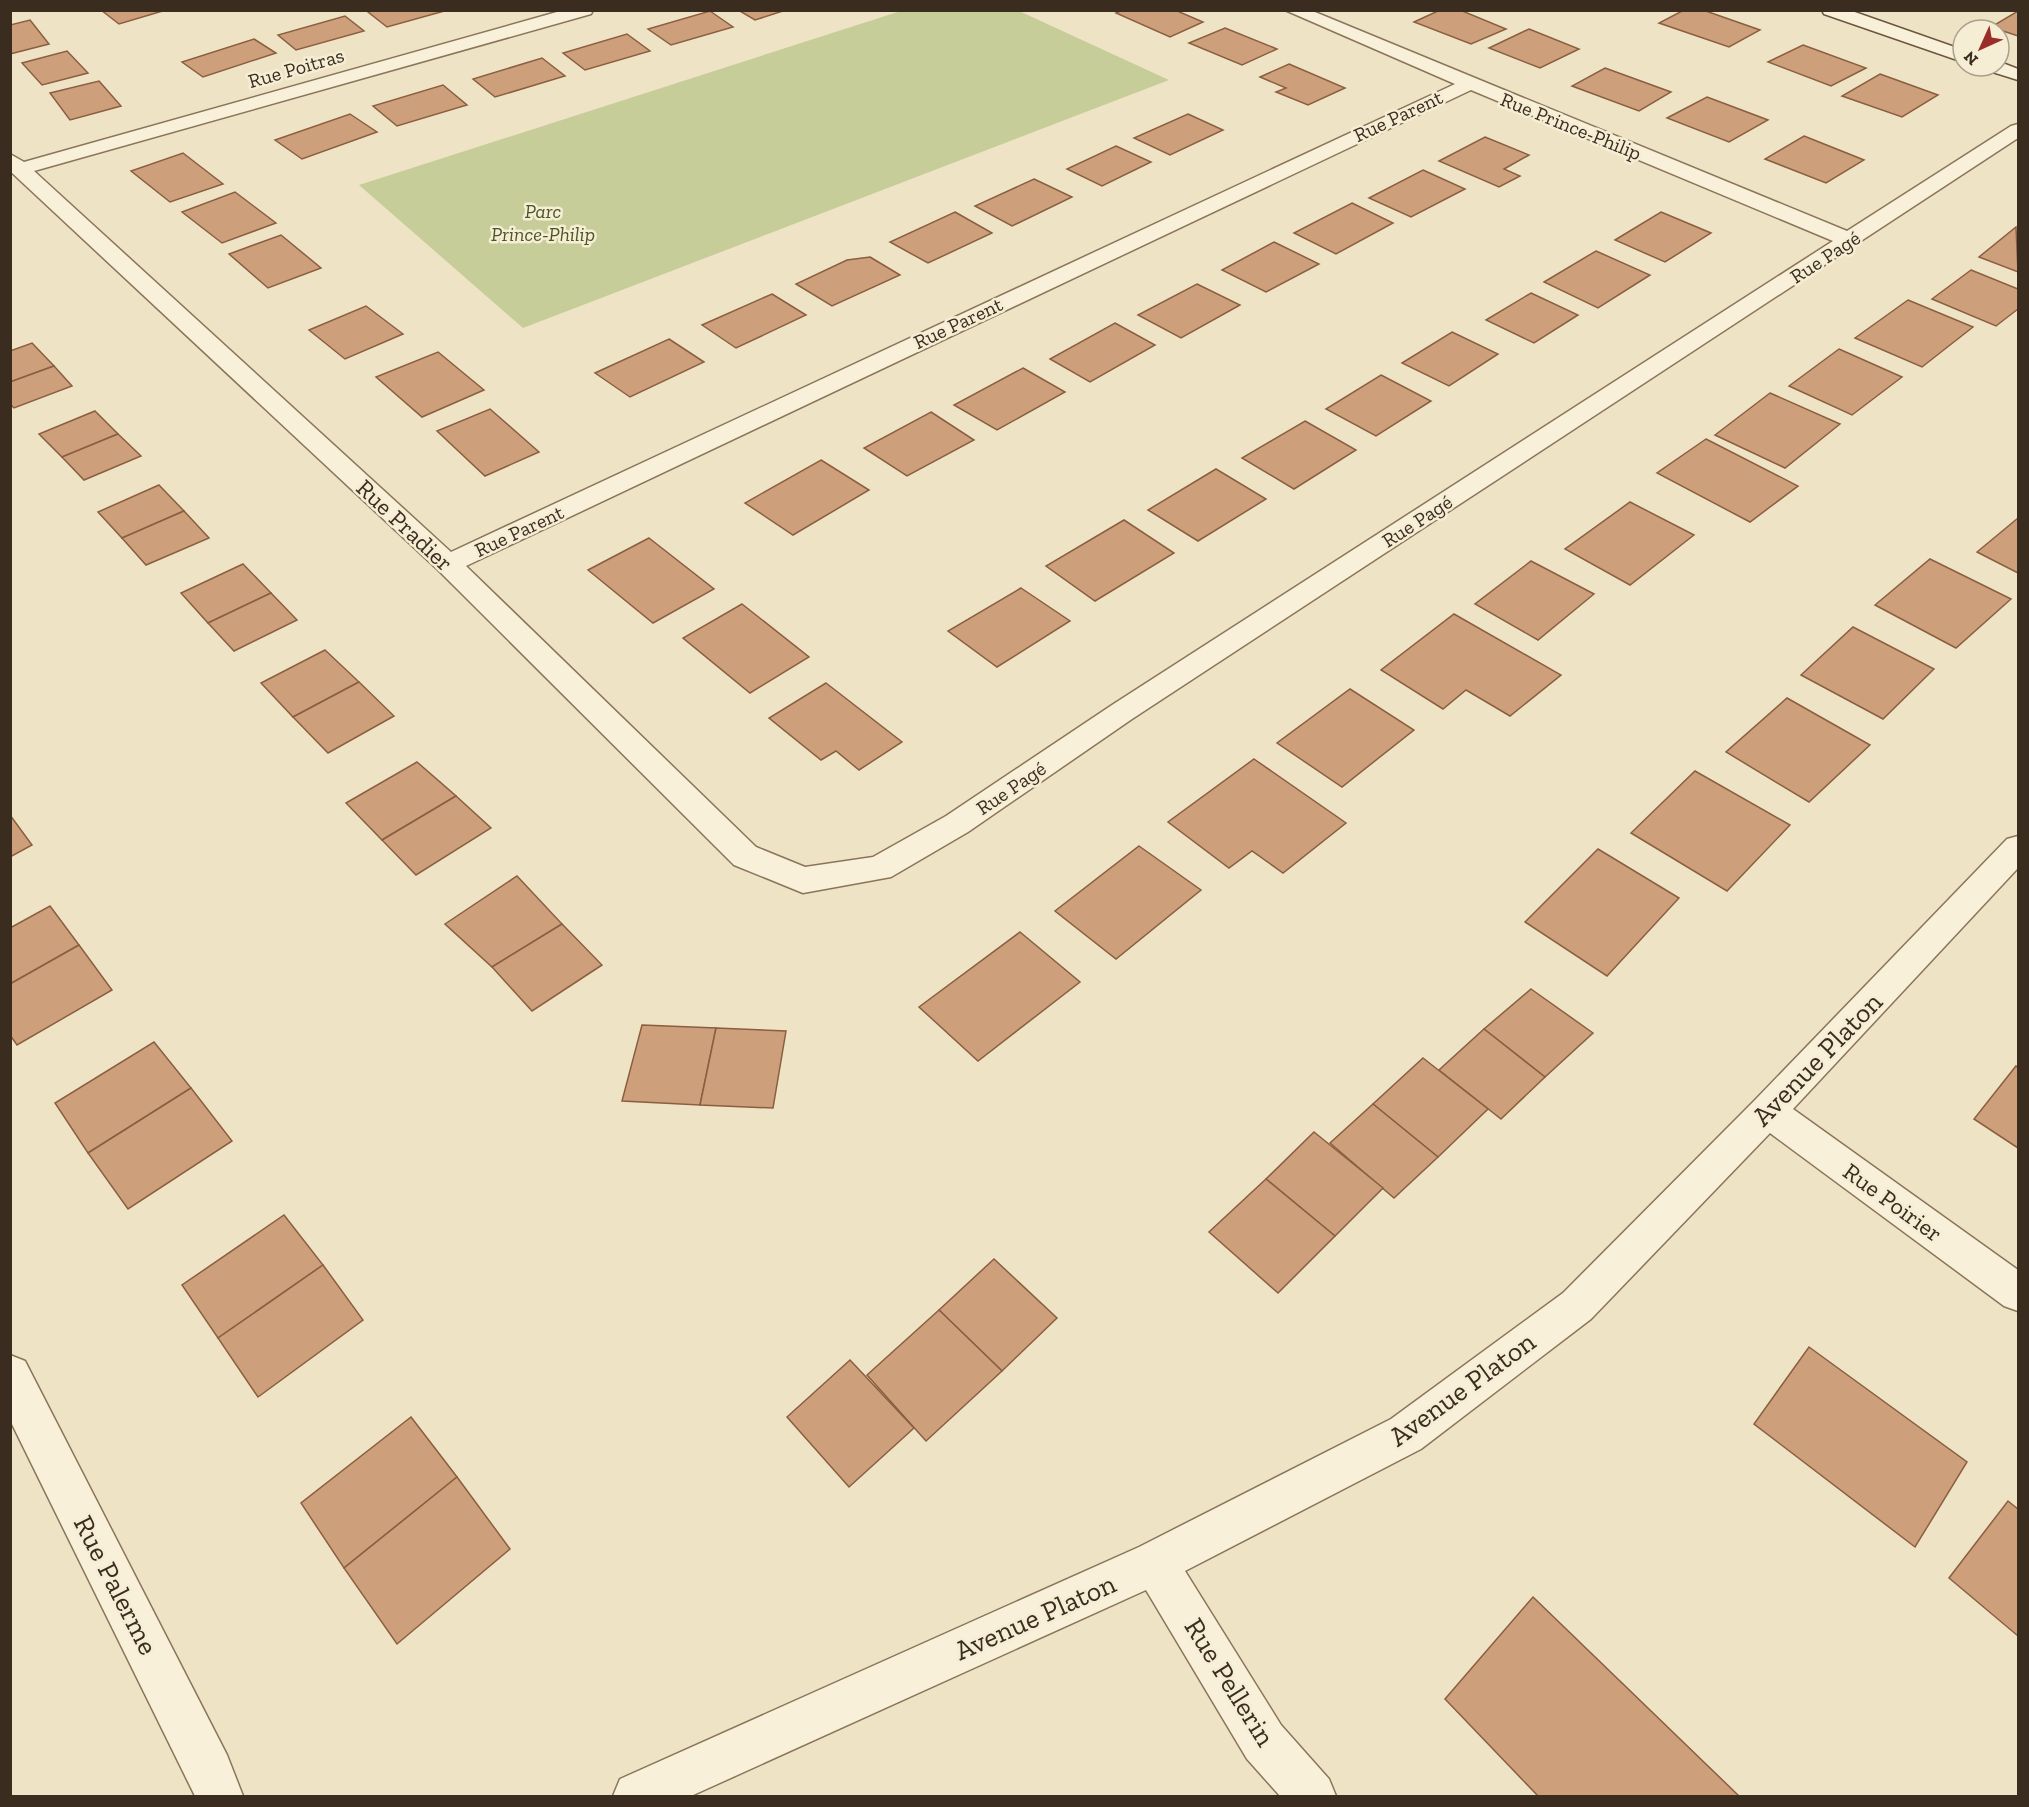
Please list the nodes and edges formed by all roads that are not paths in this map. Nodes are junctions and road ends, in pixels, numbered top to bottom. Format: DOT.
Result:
graph roads {
  1 [pos="585,10"];
  2 [pos="1293,10"];
  3 [pos="1830,10"];
  4 [pos="1951,52"];
  5 [pos="1469,84"];
  6 [pos="2019,130"];
  7 [pos="15,164"];
  8 [pos="1850,240"];
  9 [pos="448,564"];
  10 [pos="2019,848"];
  11 [pos="803,880"];
  12 [pos="1768,1111"];
  13 [pos="2019,1293"];
  14 [pos="10,1375"];
  15 [pos="1155,1563"];
  16 [pos="219,1797"];
  17 [pos="637,1797"];
  18 [pos="1312,1797"];
  1 -- 7 [label="street, Rue Poitras"];
  2 -- 5 [label="street, Rue Prince-Philip"];
  3 -- 4 [label="street"];
  5 -- 8 [label="street, Rue Prince-Philip"];
  5 -- 9 [label="street, Rue Parent"];
  6 -- 8 [label="street, Rue Pagé"];
  7 -- 9 [label="street, Rue Pradier"];
  8 -- 11 [label="street, Rue Pagé"];
  9 -- 11 [label="street, Rue Pradier"];
  10 -- 12 [label="street, Avenue Platon"];
  12 -- 13 [label="street, Rue Poirier"];
  12 -- 15 [label="street, Avenue Platon"];
  14 -- 16 [label="street, Rue Palerme"];
  15 -- 17 [label="street, Avenue Platon"];
  15 -- 18 [label="street, Rue Pellerin"];
}
